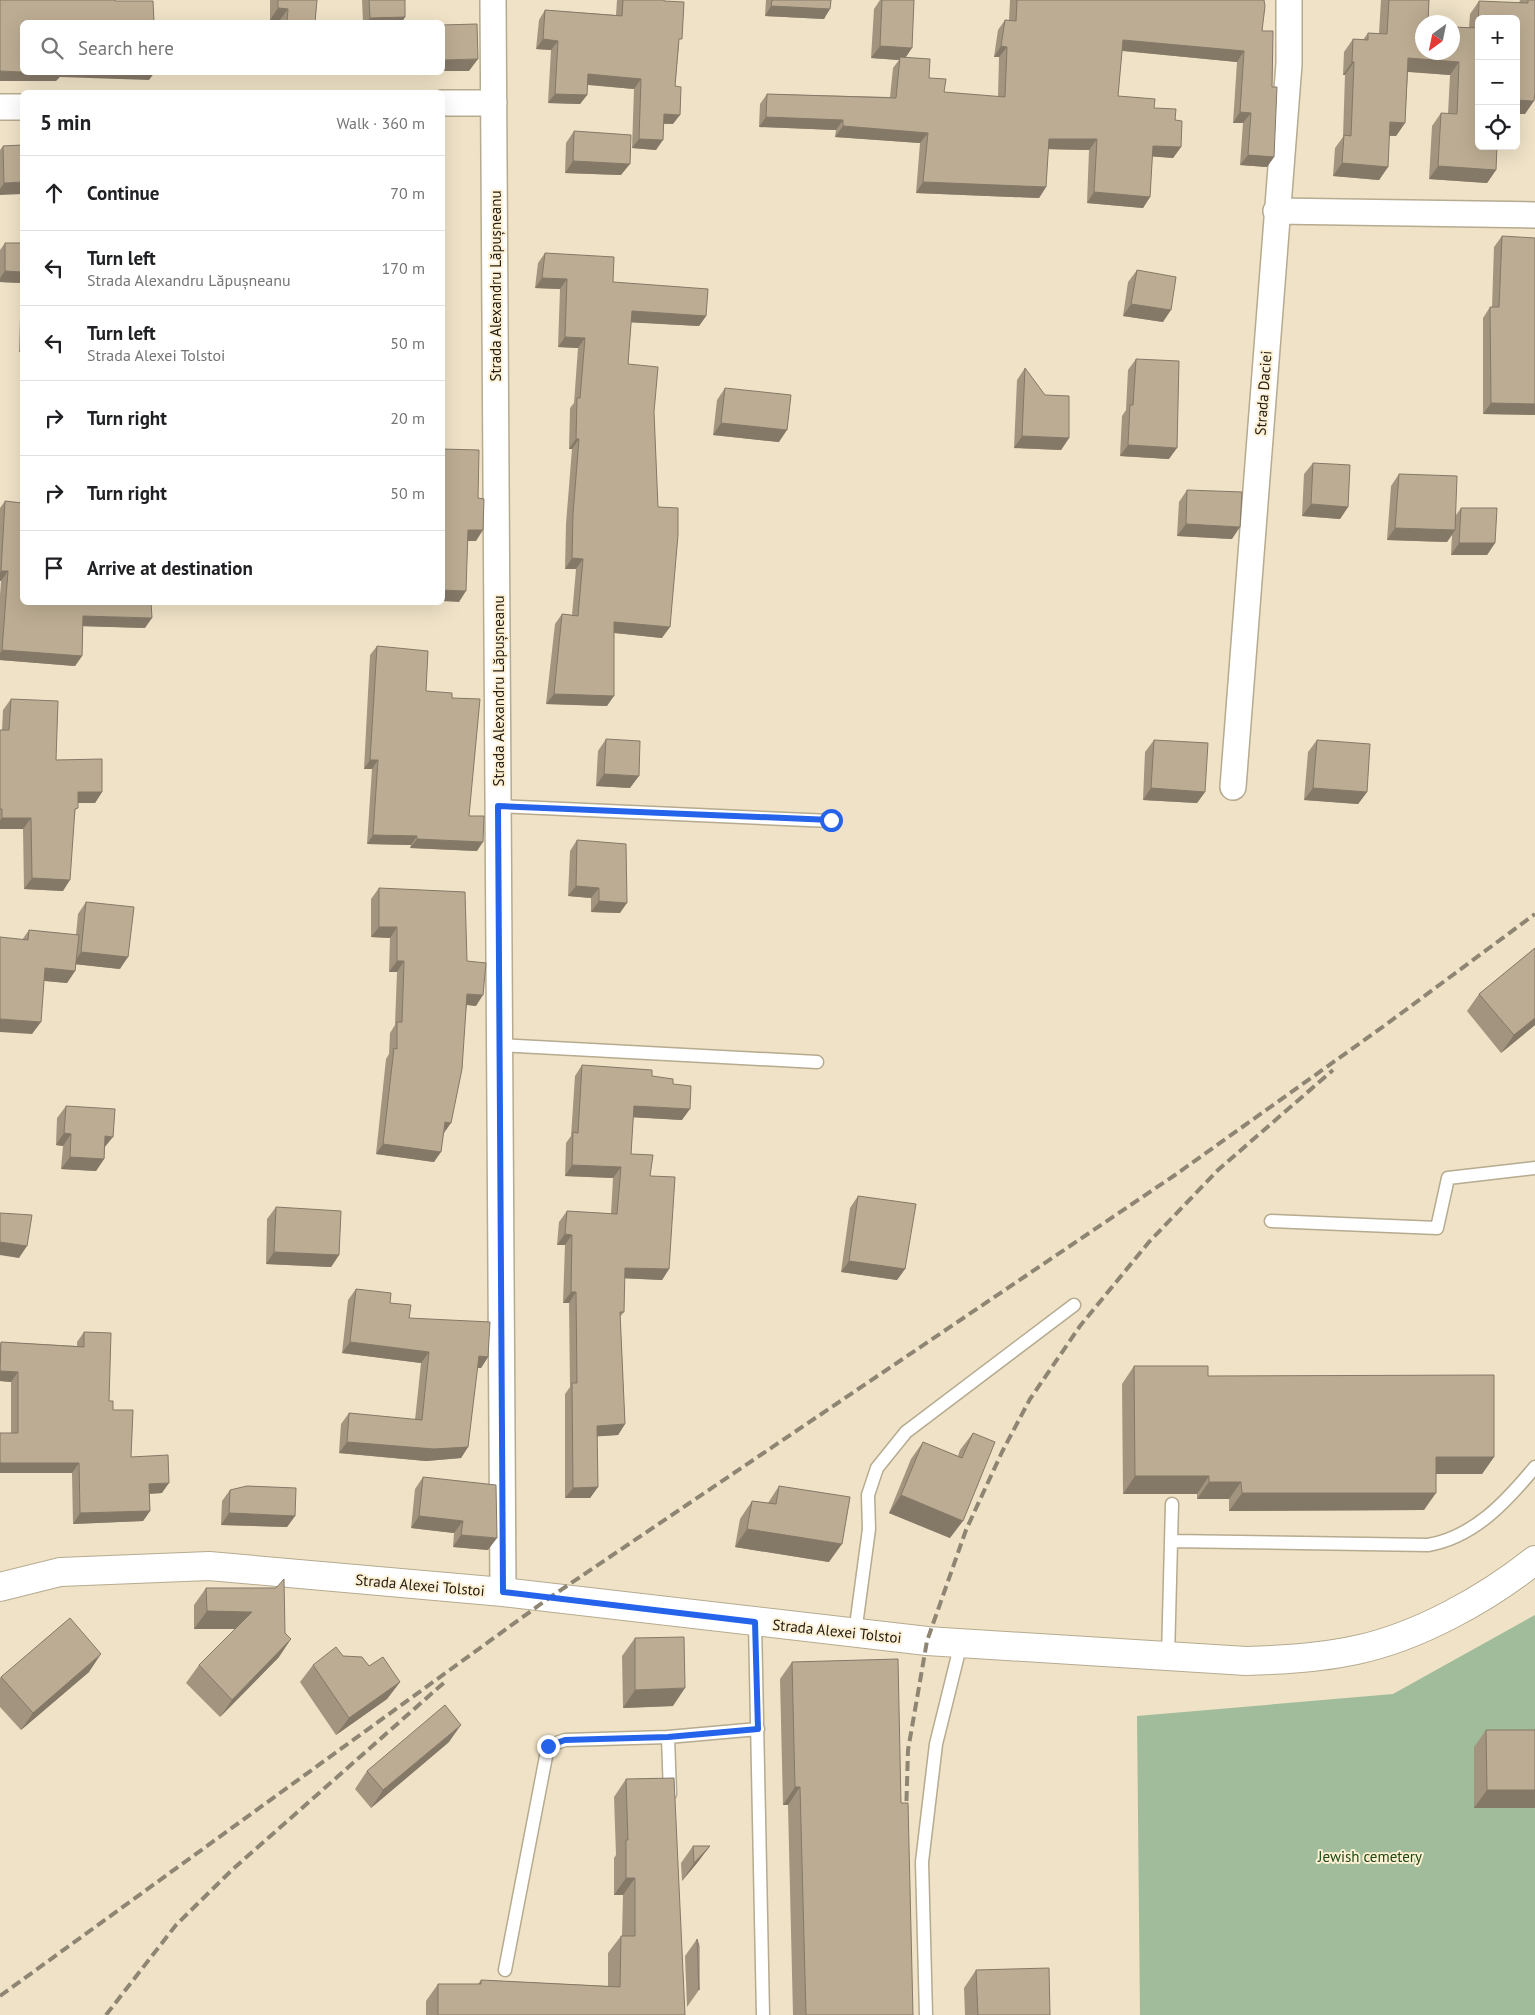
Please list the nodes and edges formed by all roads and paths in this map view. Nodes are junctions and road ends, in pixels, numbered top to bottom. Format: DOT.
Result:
graph roads {
  1 [pos="493,0"];
  2 [pos="1289,0"];
  3 [pos="494,103"];
  4 [pos="445,104"];
  5 [pos="0,107"];
  6 [pos="20,107"];
  7 [pos="1276,211"];
  8 [pos="1535,215"];
  9 [pos="1233,787"];
  10 [pos="498,806"];
  11 [pos="831,820"];
  12 [pos="500,1045"];
  13 [pos="816,1062"];
  14 [pos="1535,1168"];
  15 [pos="1271,1221"];
  16 [pos="1074,1305"];
  17 [pos="1535,1467"];
  18 [pos="1172,1504"];
  19 [pos="1171,1541"];
  20 [pos="1535,1560"];
  21 [pos="0,1587"];
  22 [pos="503,1592"];
  23 [pos="755,1622"];
  24 [pos="855,1632"];
  25 [pos="961,1643"];
  26 [pos="1168,1657"];
  27 [pos="758,1729"];
  28 [pos="668,1737"];
  29 [pos="671,1806"];
  30 [pos="505,1970"];
  31 [pos="763,2015"];
  32 [pos="926,2015"];
  1 -- 3 [label="street, Strada Alexandru Lăpușneanu"];
  2 -- 7 [label="street, Strada Daciei"];
  3 -- 4 [label="street"];
  3 -- 10 [label="street, Strada Alexandru Lăpușneanu"];
  5 -- 6 [label="street"];
  7 -- 8 [label="street"];
  7 -- 9 [label="street, Strada Daciei"];
  10 -- 11 [label="lane"];
  10 -- 12 [label="street, Strada Alexandru Lăpușneanu"];
  12 -- 13 [label="lane"];
  12 -- 22 [label="street, Strada Alexandru Lăpușneanu"];
  14 -- 15 [label="lane"];
  16 -- 24 [label="lane"];
  17 -- 19 [label="lane"];
  18 -- 19 [label="lane"];
  19 -- 26 [label="lane"];
  20 -- 26 [label="main road, Strada Alexei Tolstoi"];
  21 -- 22 [label="main road, Strada Alexei Tolstoi"];
  22 -- 23 [label="main road, Strada Alexei Tolstoi"];
  23 -- 24 [label="main road, Strada Alexei Tolstoi"];
  23 -- 27 [label="lane"];
  24 -- 25 [label="main road, Strada Alexei Tolstoi"];
  25 -- 26 [label="main road, Strada Alexei Tolstoi"];
  25 -- 32 [label="lane"];
  27 -- 28 [label="lane"];
  27 -- 31 [label="lane"];
  28 -- 29 [label="lane"];
  28 -- 30 [label="lane"];
}
